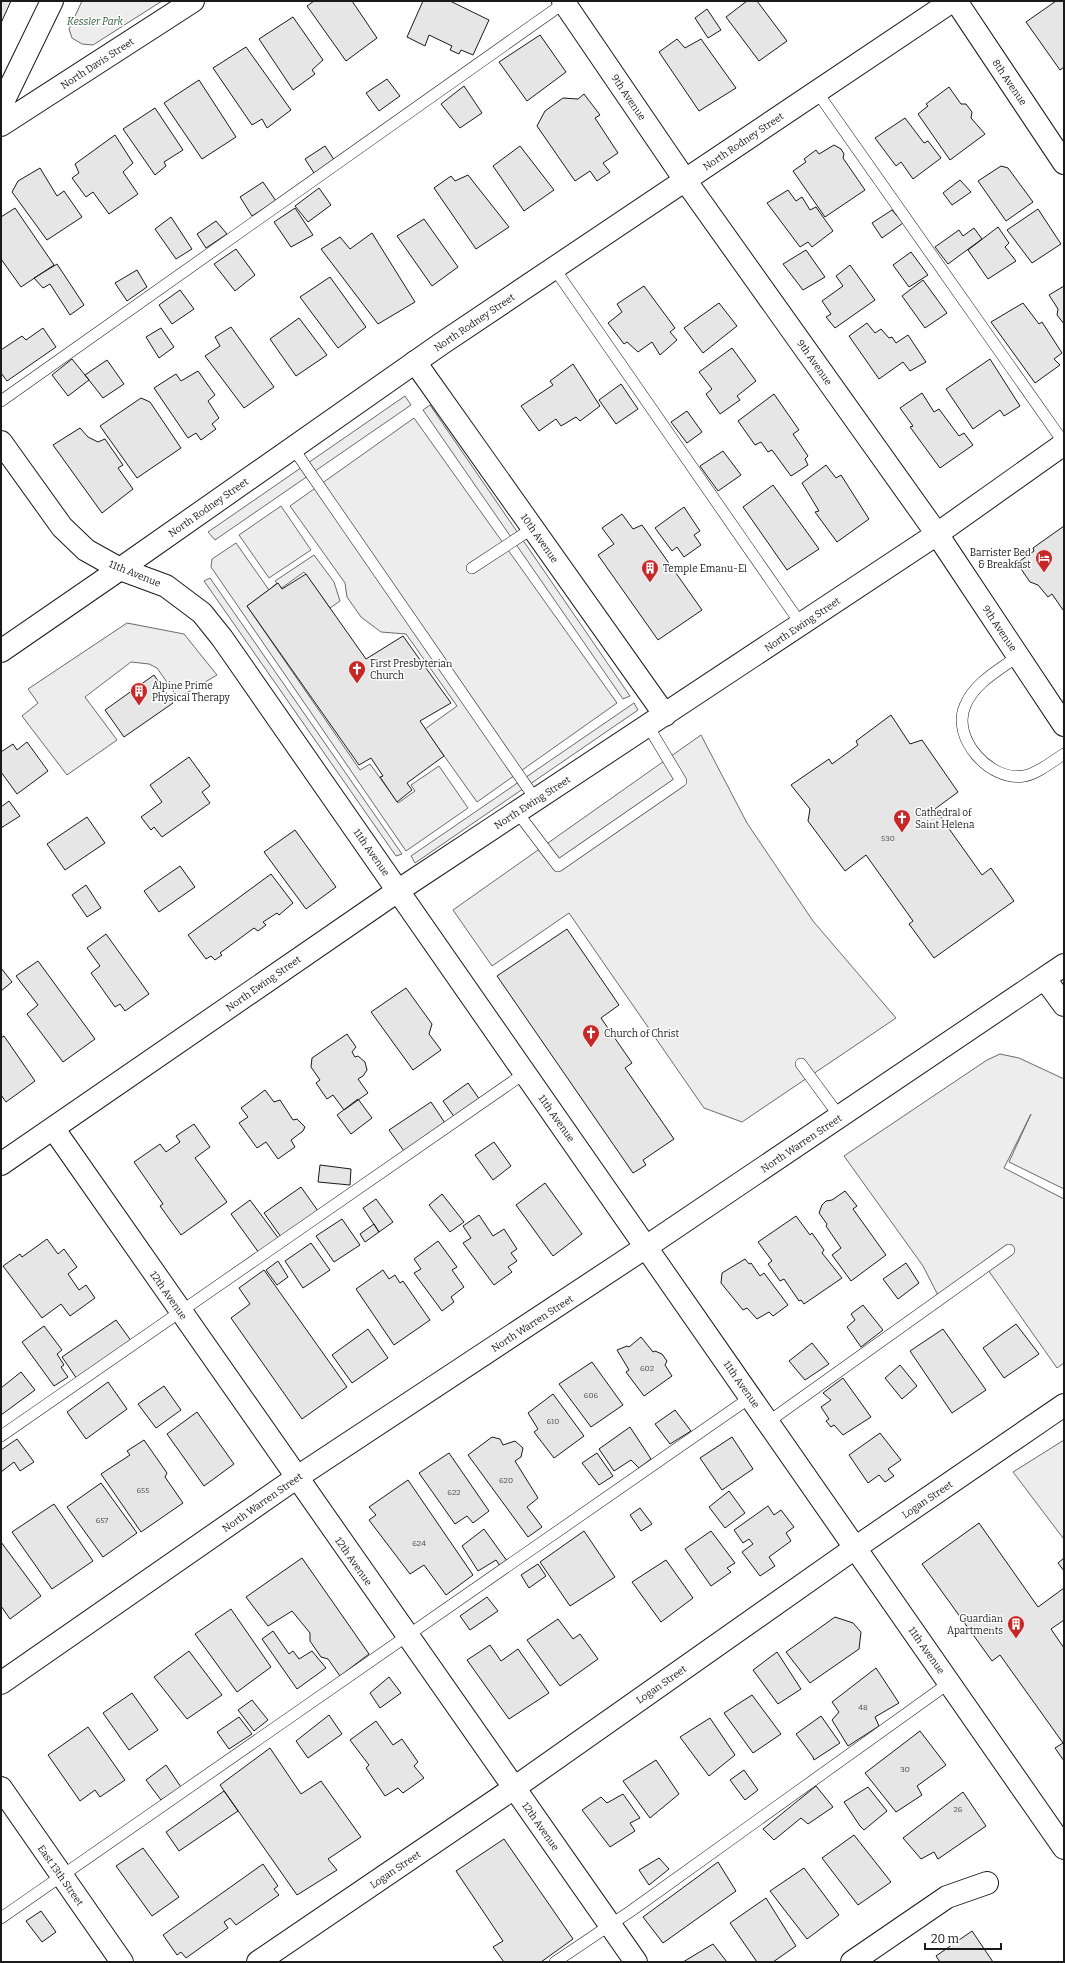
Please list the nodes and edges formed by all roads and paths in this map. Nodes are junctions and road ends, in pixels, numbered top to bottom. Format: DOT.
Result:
graph roads {
  1 [pos="52,1"];
  2 [pos="194,1"];
  3 [pos="952,1"];
  4 [pos="956,1"];
  5 [pos="564,2"];
  6 [pos="817,92"];
  7 [pos="1,106"];
  8 [pos="1,125"];
  9 [pos="1064,163"];
  10 [pos="685,180"];
  11 [pos="554,268"];
  12 [pos="415,362"];
  13 [pos="1,401"];
  14 [pos="1,442"];
  15 [pos="1064,444"];
  16 [pos="293,448"];
  17 [pos="533,528"];
  18 [pos="937,534"];
  19 [pos="472,568"];
  20 [pos="120,569"];
  21 [pos="801,624"];
  22 [pos="1,651"];
  23 [pos="1018,656"];
  24 [pos="656,720"];
  25 [pos="1064,725"];
  26 [pos="1064,754"];
  27 [pos="536,800"];
  28 [pos="517,812"];
  29 [pos="399,890"];
  30 [pos="1064,965"];
  31 [pos="1045,979"];
  32 [pos="1064,1005"];
  33 [pos="801,1064"];
  34 [pos="525,1073"];
  35 [pos="840,1117"];
  36 [pos="52,1128"];
  37 [pos="1,1164"];
  38 [pos="646,1247"];
  39 [pos="1009,1250"];
  40 [pos="181,1313"];
  41 [pos="751,1397"];
  42 [pos="1064,1406"];
  43 [pos="768,1422"];
  44 [pos="1,1436"];
  45 [pos="296,1478"];
  46 [pos="855,1548"];
  47 [pos="407,1636"];
  48 [pos="1,1683"];
  49 [pos="949,1683"];
  50 [pos="1,1788"];
  51 [pos="514,1788"];
  52 [pos="1064,1848"];
  53 [pos="62,1876"];
  54 [pos="987,1883"];
  55 [pos="1,1918"];
  56 [pos="610,1925"];
  57 [pos="122,1962"];
  58 [pos="258,1962"];
  59 [pos="555,1962"];
  60 [pos="636,1962"];
  61 [pos="852,1962"];
  1 -- 7 [label="street"];
  2 -- 8 [label="street, North Davis Street"];
  3 -- 6 [label="street, North Rodney Street"];
  4 -- 9 [label="street, 8th Avenue"];
  5 -- 10 [label="street, 9th Avenue"];
  5 -- 13 [label="lane"];
  6 -- 10 [label="street, North Rodney Street"];
  6 -- 15 [label="lane"];
  10 -- 11 [label="street, North Rodney Street"];
  10 -- 18 [label="street, 9th Avenue"];
  11 -- 12 [label="street, North Rodney Street"];
  11 -- 21 [label="lane"];
  12 -- 16 [label="street, North Rodney Street"];
  12 -- 17 [label="street, 10th Avenue"];
  14 -- 20 [label="street, 11th Avenue"];
  15 -- 18 [label="street, North Ewing Street"];
  16 -- 20 [label="street, North Rodney Street"];
  16 -- 27 [label="lane"];
  17 -- 19 [label="lane"];
  17 -- 24 [label="street, 10th Avenue"];
  18 -- 21 [label="street, North Ewing Street"];
  18 -- 23 [label="street, 9th Avenue"];
  20 -- 22 [label="street, North Rodney Street"];
  20 -- 29 [label="street, 11th Avenue"];
  21 -- 24 [label="street, North Ewing Street"];
  23 -- 25 [label="street, 9th Avenue"];
  23 -- 26 [label="lane"];
  24 -- 27 [label="street, North Ewing Street"];
  24 -- 28 [label="lane"];
  27 -- 28 [label="street, North Ewing Street"];
  28 -- 29 [label="street, North Ewing Street"];
  29 -- 34 [label="street, 11th Avenue"];
  29 -- 36 [label="street, North Ewing Street"];
  30 -- 31 [label="street, North Warren Street"];
  31 -- 32 [label="street"];
  31 -- 35 [label="street, North Warren Street"];
  33 -- 35 [label="lane"];
  34 -- 38 [label="street, 11th Avenue"];
  34 -- 40 [label="lane"];
  35 -- 38 [label="street, North Warren Street"];
  36 -- 37 [label="street, North Ewing Street"];
  36 -- 40 [label="street, 12th Avenue"];
  38 -- 41 [label="street, 11th Avenue"];
  38 -- 45 [label="street, North Warren Street"];
  39 -- 43 [label="lane"];
  40 -- 44 [label="lane"];
  40 -- 45 [label="street, 12th Avenue"];
  41 -- 43 [label="street, 11th Avenue"];
  41 -- 47 [label="lane"];
  42 -- 46 [label="street, Logan Street"];
  43 -- 46 [label="street, 11th Avenue"];
  45 -- 47 [label="street, 12th Avenue"];
  45 -- 48 [label="street, North Warren Street"];
  46 -- 49 [label="street, 11th Avenue"];
  46 -- 51 [label="street, Logan Street"];
  47 -- 51 [label="street, 12th Avenue"];
  47 -- 53 [label="lane"];
  49 -- 52 [label="street, 11th Avenue"];
  49 -- 56 [label="lane"];
  50 -- 53 [label="street, East 13th Street"];
  51 -- 56 [label="street, 12th Avenue"];
  51 -- 58 [label="street, Logan Street"];
  53 -- 55 [label="lane"];
  53 -- 57 [label="street, East 13th Street"];
  54 -- 61 [label="street"];
  56 -- 59 [label="lane"];
  56 -- 60 [label="street, 12th Avenue"];
}
